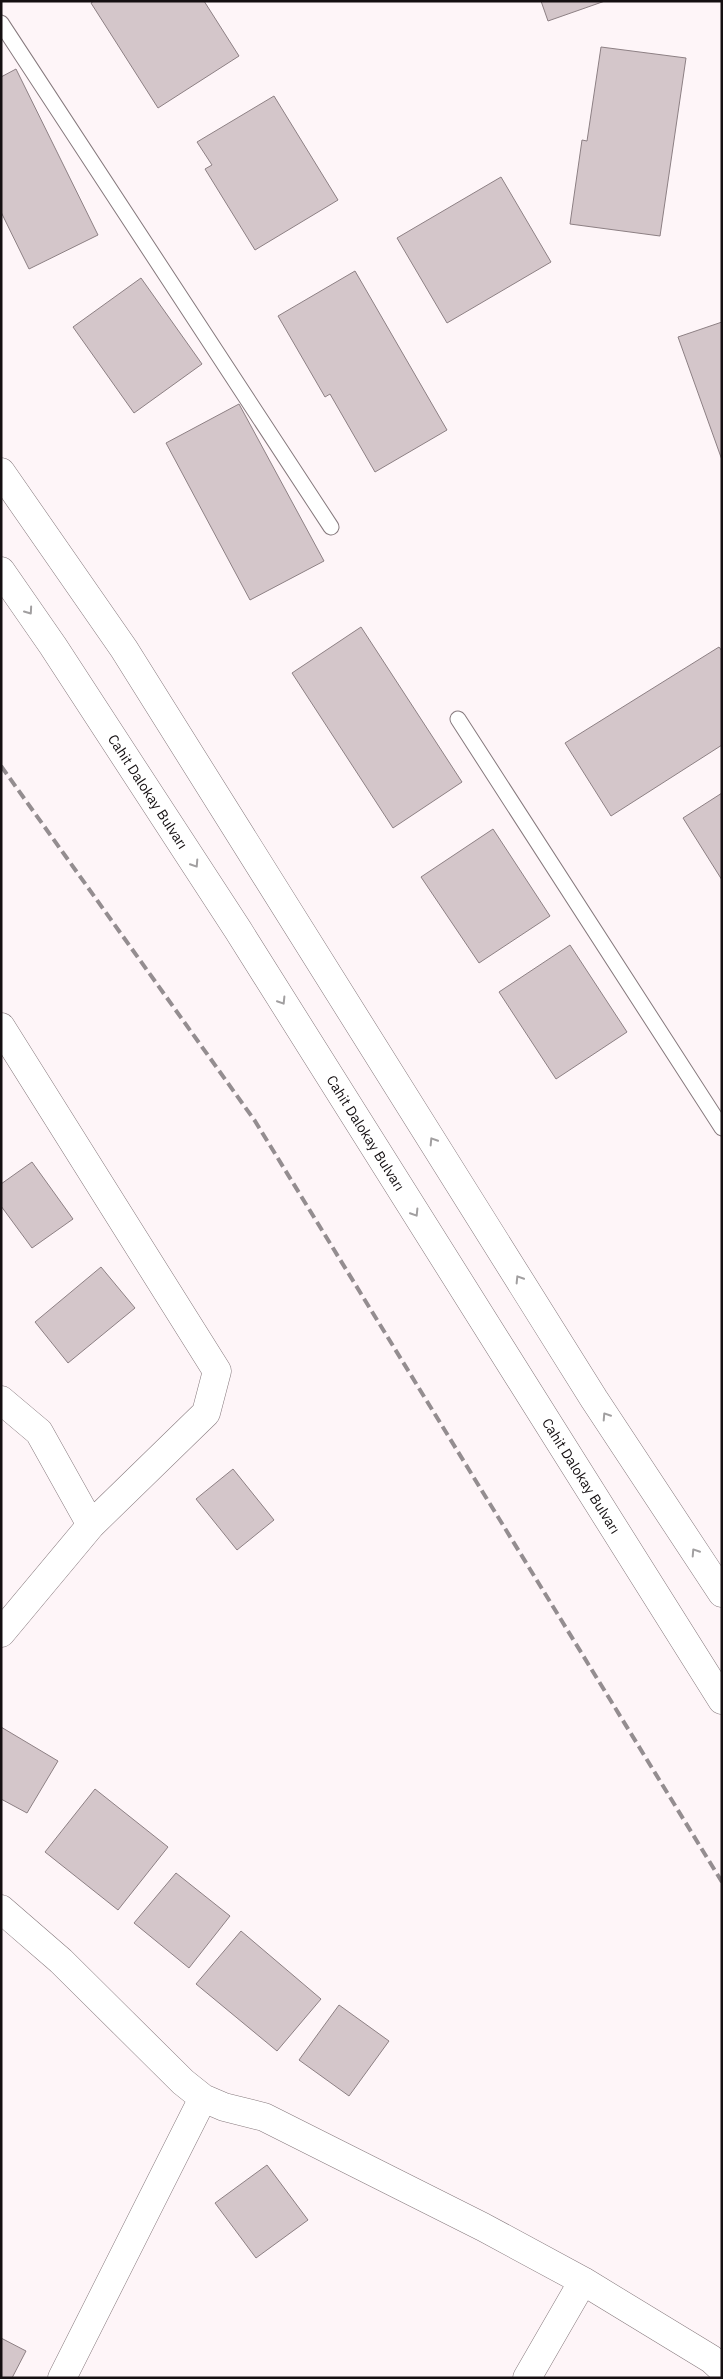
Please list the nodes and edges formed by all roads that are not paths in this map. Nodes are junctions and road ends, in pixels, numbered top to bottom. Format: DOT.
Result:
graph roads {
  1 [pos="1,23"];
  2 [pos="1,472"];
  3 [pos="331,527"];
  4 [pos="1,571"];
  5 [pos="458,719"];
  6 [pos="1,1027"];
  7 [pos="722,1128"];
  8 [pos="1,1400"];
  9 [pos="91,1525"];
  10 [pos="720,1588"];
  11 [pos="1,1633"];
  12 [pos="722,1700"];
  13 [pos="1,1909"];
  14 [pos="203,2098"];
  15 [pos="583,2281"];
  16 [pos="722,2369"];
  17 [pos="62,2378"];
  18 [pos="527,2378"];
  1 -- 3 [label="lane"];
  10 -- 2 [label="main road, one-way"];
  4 -- 12 [label="main road, Cahit Dalokay Bulvarı, one-way"];
  5 -- 7 [label="lane"];
  6 -- 9 [label="main road"];
  8 -- 9 [label="main road"];
  9 -- 11 [label="main road"];
  13 -- 14 [label="main road"];
  14 -- 15 [label="main road"];
  14 -- 17 [label="main road"];
  15 -- 16 [label="main road"];
  15 -- 18 [label="main road"];
}
